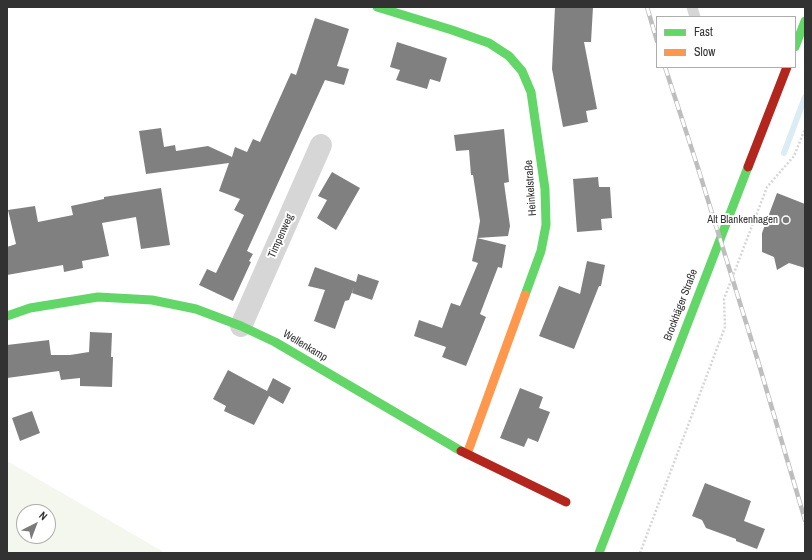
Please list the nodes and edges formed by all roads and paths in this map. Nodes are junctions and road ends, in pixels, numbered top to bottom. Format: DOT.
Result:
graph roads {
  1 [pos="377,7"];
  2 [pos="805,21"];
  3 [pos="796,44"];
  4 [pos="787,68"];
  5 [pos="805,129"];
  6 [pos="321,145"];
  7 [pos="7,316"];
  8 [pos="241,326"];
  9 [pos="467,454"];
  10 [pos="566,502"];
  11 [pos="599,553"];
  12 [pos="640,553"];
  1 -- 9 [label="street, Heinkelstraße"];
  2 -- 3 [label="street"];
  4 -- 11 [label="street, Brockhäger Straße"];
  5 -- 12 [label="path"];
  6 -- 8 [label="street, Timpenweg"];
  7 -- 8 [label="street, Wellenkamp"];
  8 -- 9 [label="street, Wellenkamp"];
  9 -- 10 [label="street, Wellenkamp"];
}
